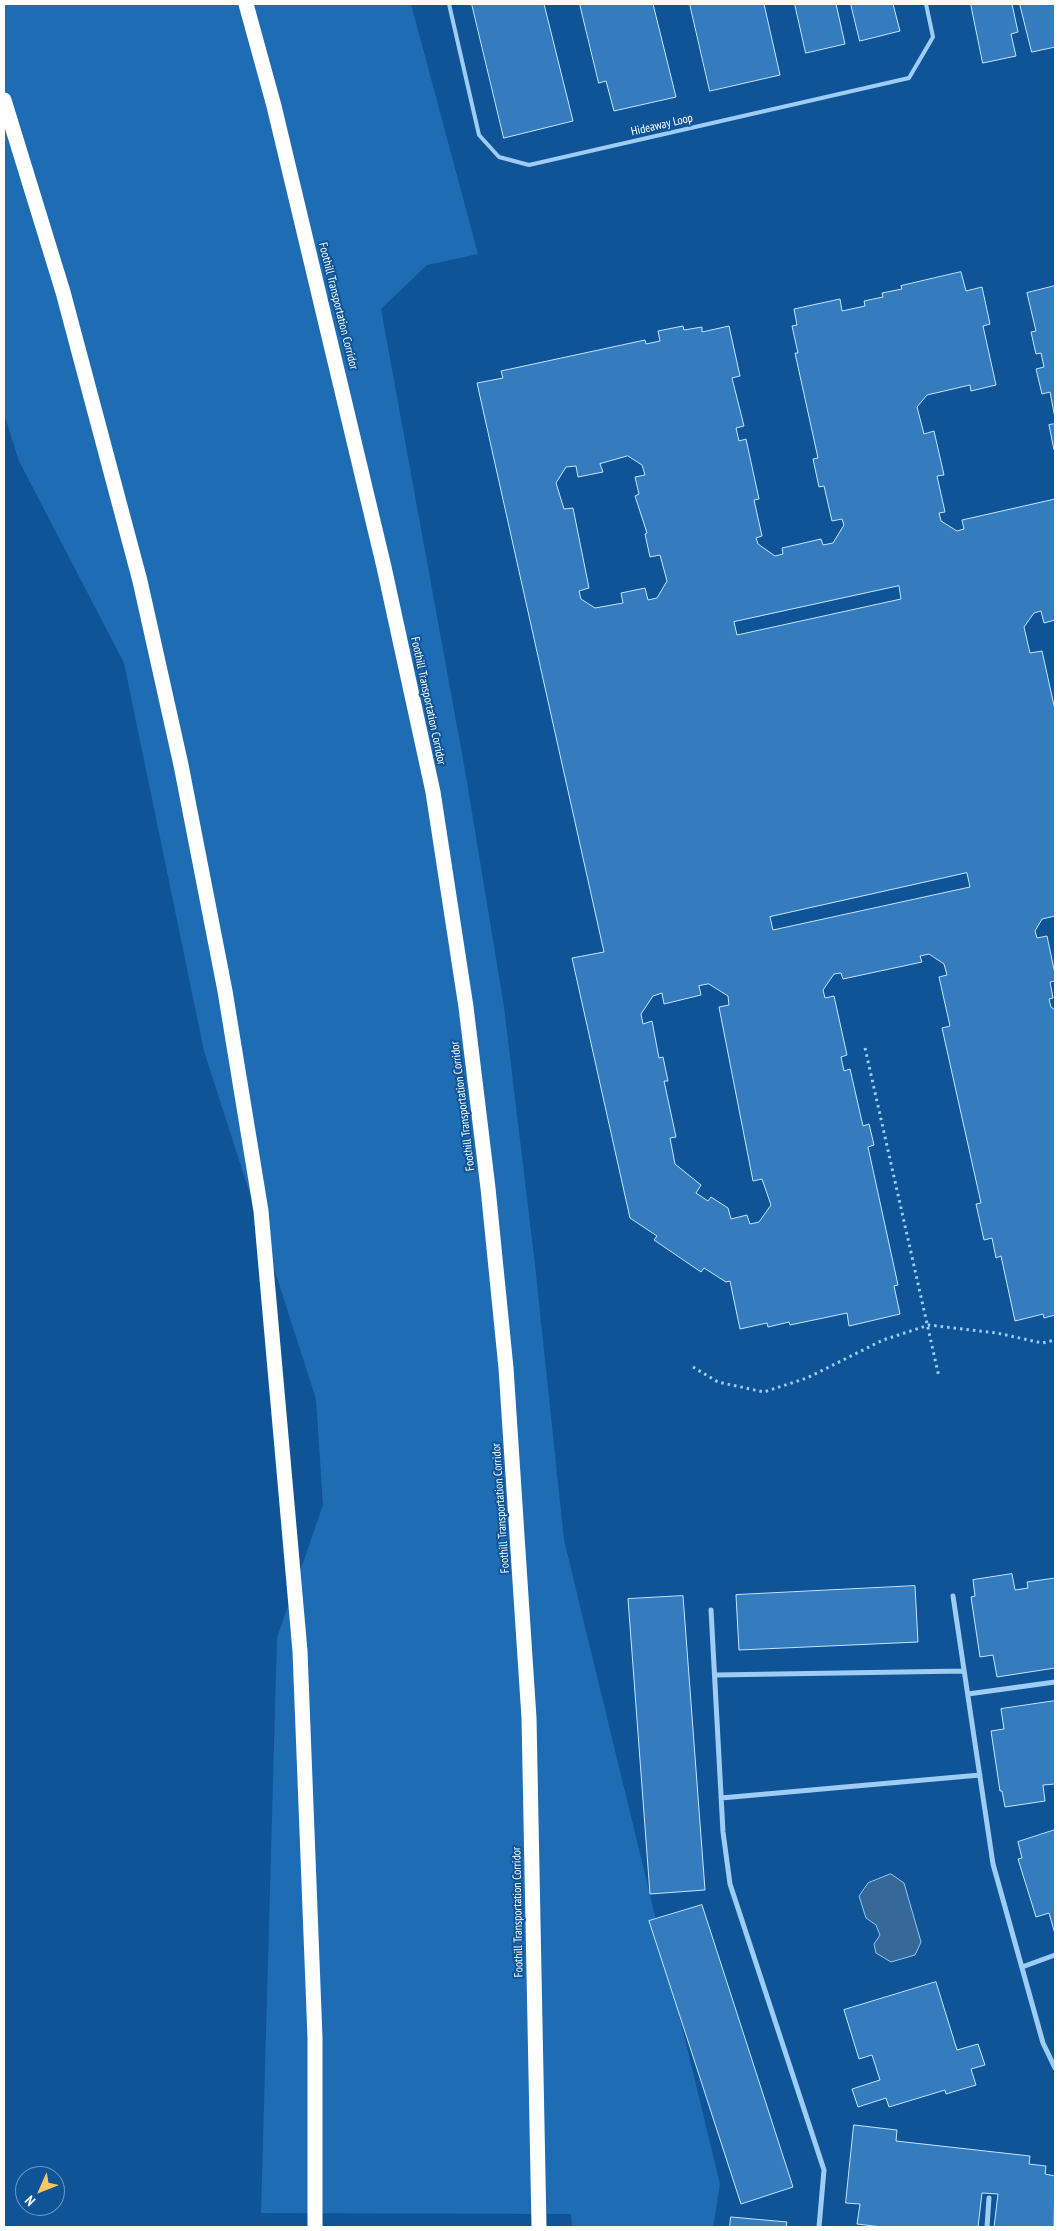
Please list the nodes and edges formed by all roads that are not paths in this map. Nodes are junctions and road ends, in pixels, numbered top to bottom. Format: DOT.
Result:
graph roads {
  1 [pos="246,4"];
  2 [pos="449,4"];
  3 [pos="926,4"];
  4 [pos="4,100"];
  5 [pos="953,1596"];
  6 [pos="711,1610"];
  7 [pos="964,1671"];
  8 [pos="715,1675"];
  9 [pos="1055,1682"];
  10 [pos="968,1694"];
  11 [pos="980,1775"];
  12 [pos="721,1798"];
  13 [pos="1055,1955"];
  14 [pos="1022,1967"];
  15 [pos="1055,2068"];
  16 [pos="989,2198"];
  17 [pos="315,2220"];
  18 [pos="539,2221"];
  19 [pos="819,2227"];
  20 [pos="987,2227"];
  1 -- 18 [label="highway, Foothill Transportation Corridor"];
  2 -- 3 [label="lane, Hideaway Loop"];
  4 -- 17 [label="highway"];
  5 -- 7 [label="street"];
  6 -- 8 [label="street"];
  7 -- 8 [label="street"];
  7 -- 10 [label="street"];
  8 -- 12 [label="street"];
  9 -- 10 [label="street"];
  10 -- 11 [label="street"];
  11 -- 12 [label="street"];
  11 -- 14 [label="street"];
  12 -- 19 [label="street"];
  13 -- 14 [label="street"];
  14 -- 15 [label="street"];
  16 -- 20 [label="street"];
}
